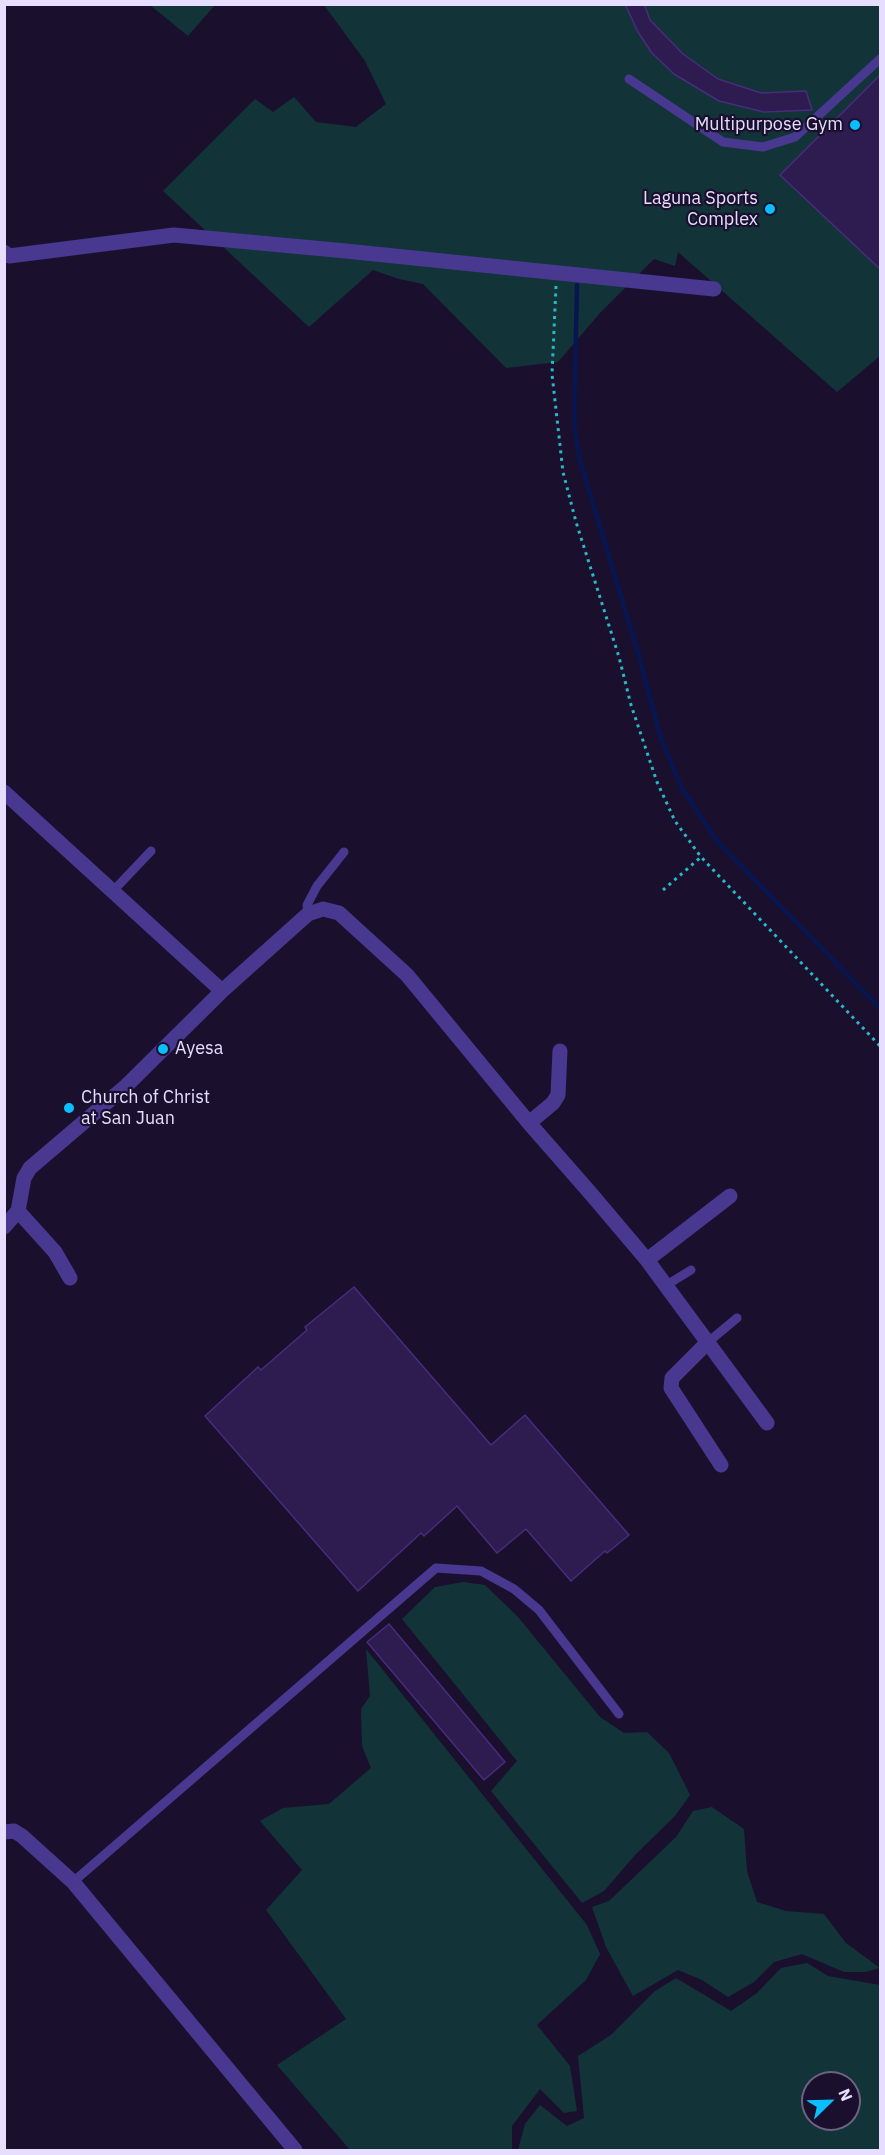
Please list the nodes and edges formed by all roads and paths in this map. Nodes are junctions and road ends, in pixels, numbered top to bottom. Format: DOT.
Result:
graph roads {
  1 [pos="880,59"];
  2 [pos="629,79"];
  3 [pos="6,255"];
  4 [pos="557,273"];
  5 [pos="714,289"];
  6 [pos="4,792"];
  7 [pos="151,851"];
  8 [pos="344,852"];
  9 [pos="701,857"];
  10 [pos="663,890"];
  11 [pos="113,891"];
  12 [pos="308,914"];
  13 [pos="222,992"];
  14 [pos="880,1046"];
  15 [pos="560,1051"];
  16 [pos="529,1123"];
  17 [pos="730,1196"];
  18 [pos="18,1211"];
  19 [pos="4,1227"];
  20 [pos="647,1260"];
  21 [pos="691,1270"];
  22 [pos="70,1278"];
  23 [pos="665,1286"];
  24 [pos="737,1318"];
  25 [pos="707,1343"];
  26 [pos="767,1423"];
  27 [pos="721,1465"];
  28 [pos="620,1714"];
  29 [pos="4,1832"];
  30 [pos="73,1882"];
  31 [pos="295,2151"];
  1 -- 2 [label="lane"];
  3 -- 4 [label="street"];
  4 -- 5 [label="street"];
  4 -- 9 [label="path"];
  6 -- 11 [label="street"];
  7 -- 11 [label="lane"];
  8 -- 12 [label="lane"];
  9 -- 10 [label="path"];
  9 -- 14 [label="path"];
  11 -- 13 [label="street"];
  12 -- 13 [label="street"];
  12 -- 16 [label="street"];
  13 -- 18 [label="street"];
  15 -- 16 [label="street"];
  16 -- 20 [label="street"];
  17 -- 20 [label="street"];
  18 -- 19 [label="street"];
  18 -- 22 [label="street"];
  20 -- 23 [label="street"];
  21 -- 23 [label="lane"];
  23 -- 25 [label="street"];
  24 -- 25 [label="lane"];
  25 -- 26 [label="street"];
  25 -- 27 [label="street"];
  28 -- 30 [label="lane"];
  29 -- 30 [label="street"];
  30 -- 31 [label="street"];
}
